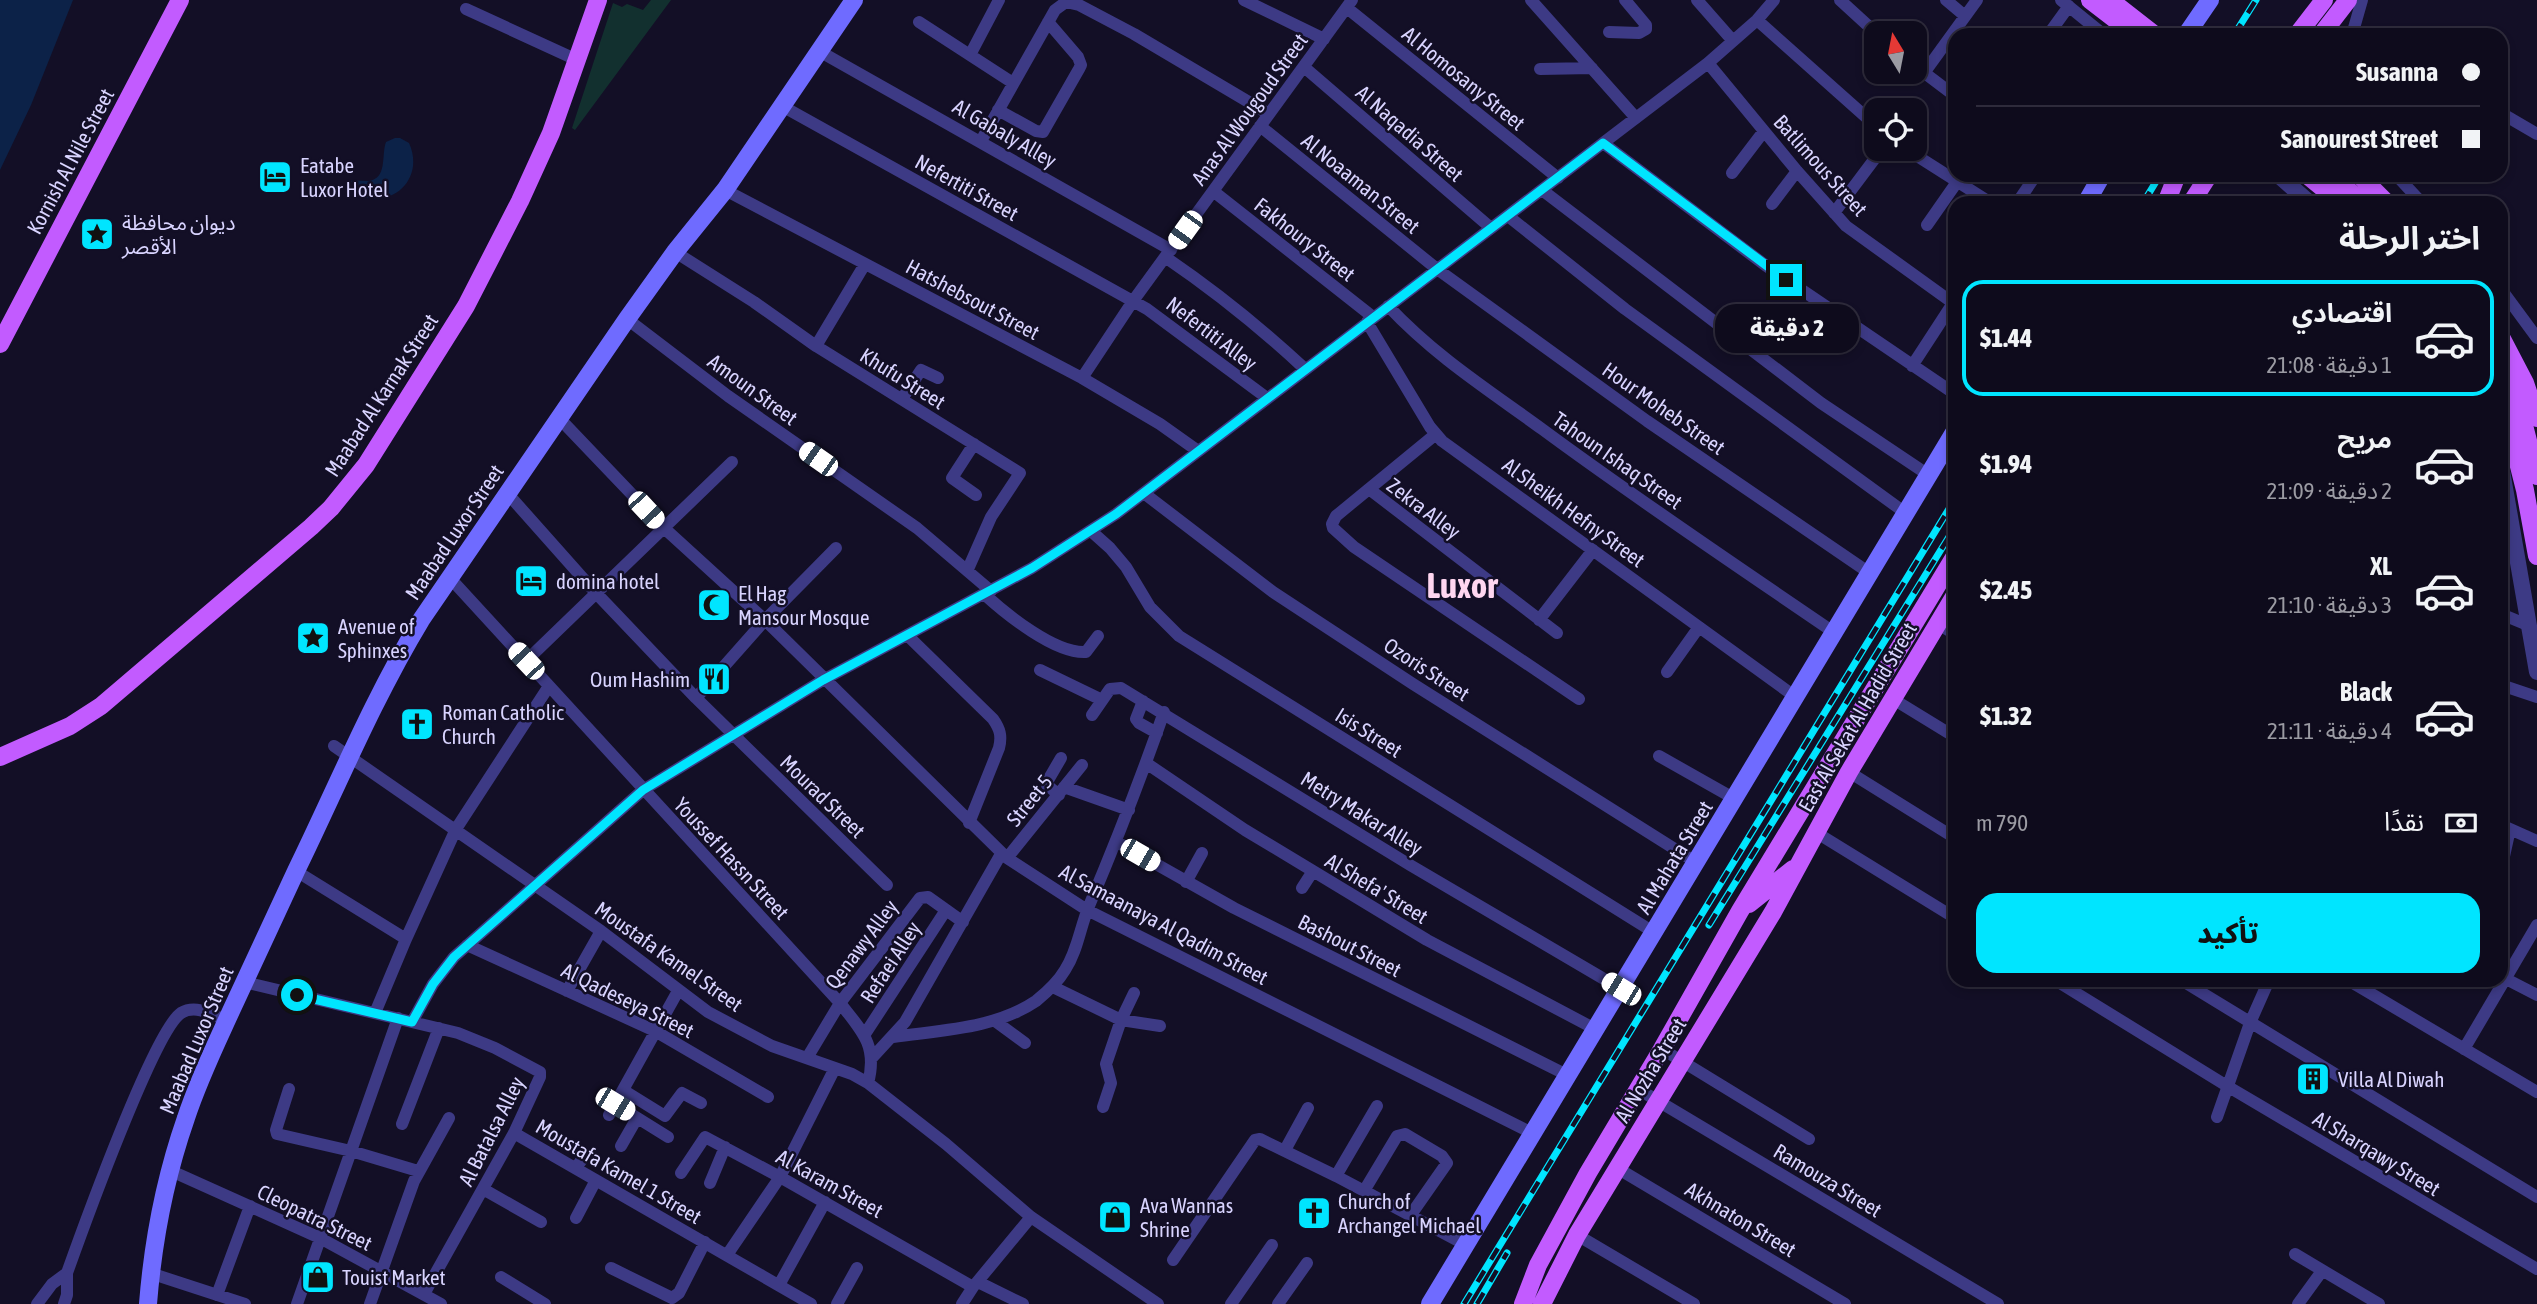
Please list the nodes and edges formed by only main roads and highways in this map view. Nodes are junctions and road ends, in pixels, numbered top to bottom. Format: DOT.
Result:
graph roads {
  1 [pos="180,0"];
  2 [pos="598,0"];
  3 [pos="854,0"];
  4 [pos="2090,0"];
  5 [pos="2110,0"];
  6 [pos="2210,0"];
  7 [pos="2324,0"];
  8 [pos="2348,0"];
  9 [pos="2126,28"];
  10 [pos="2146,28"];
  11 [pos="2191,28"];
  12 [pos="2302,28"];
  13 [pos="2326,28"];
  14 [pos="2315,182"];
  15 [pos="2339,182"];
  16 [pos="2366,182"];
  17 [pos="2332,196"];
  18 [pos="2355,196"];
  19 [pos="2380,196"];
  20 [pos="0,344"];
  21 [pos="2508,350"];
  22 [pos="2508,377"];
  23 [pos="2537,418"];
  24 [pos="2508,423"];
  25 [pos="1948,444"];
  26 [pos="2537,476"];
  27 [pos="2537,556"];
  28 [pos="1948,568"];
  29 [pos="1948,607"];
  30 [pos="0,757"];
  31 [pos="1801,862"];
  32 [pos="1740,911"];
  33 [pos="1538,1265"];
  34 [pos="148,1304"];
  35 [pos="1430,1304"];
  36 [pos="1510,1304"];
  37 [pos="1523,1304"];
  38 [pos="1542,1304"];
  1 -- 20 [label="main road, Kornish Al Nile Street"];
  2 -- 30 [label="main road, Maabad Al Karnak Street"];
  3 -- 34 [label="main road, Maabad Luxor Street"];
  4 -- 9 [label="main road"];
  5 -- 10 [label="main road"];
  6 -- 11 [label="main road"];
  7 -- 12 [label="main road"];
  8 -- 13 [label="main road"];
  14 -- 17 [label="main road"];
  15 -- 18 [label="main road"];
  16 -- 19 [label="main road"];
  21 -- 23 [label="main road"];
  22 -- 26 [label="main road"];
  24 -- 27 [label="main road"];
  25 -- 35 [label="main road, Al Mahata Street"];
  28 -- 32 [label="main road, Al Nozha Street"];
  29 -- 31 [label="main road, East Al Sekat Al Hadid Street"];
  31 -- 32 [label="main road"];
  31 -- 38 [label="main road, Al Nozha Street"];
  32 -- 33 [label="main road, Al Nozha Street"];
  33 -- 36 [label="main road"];
  33 -- 37 [label="main road, Al Nozha Street"];
}
